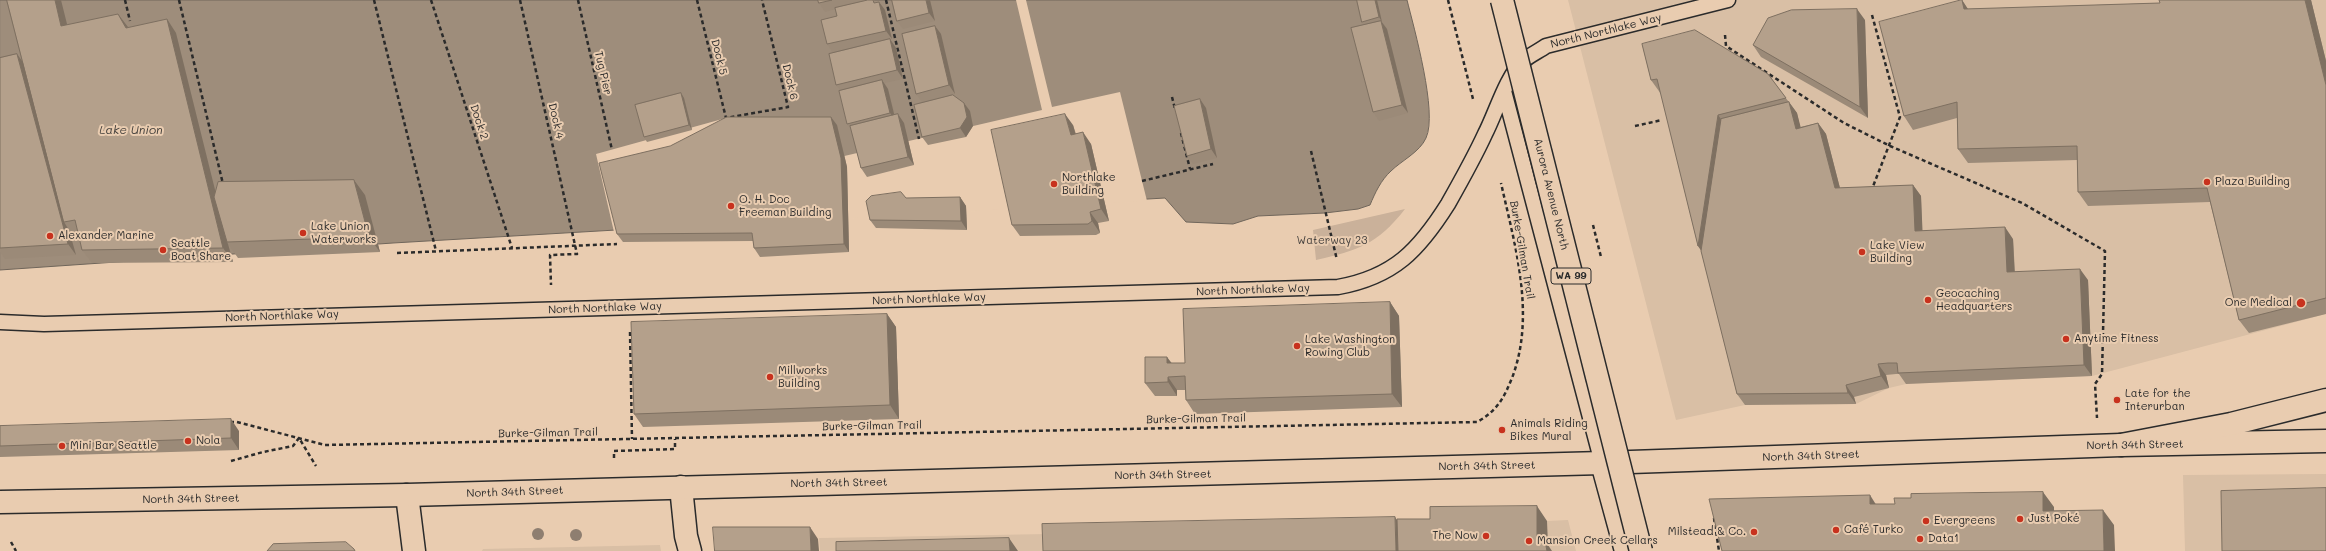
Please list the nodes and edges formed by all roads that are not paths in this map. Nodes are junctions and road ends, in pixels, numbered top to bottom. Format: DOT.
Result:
graph roads {
  1 [pos="1502,0"];
  2 [pos="1728,0"];
  3 [pos="1504,91"];
  4 [pos="0,322"];
  5 [pos="2326,400"];
  6 [pos="2326,441"];
  7 [pos="2121,445"];
  8 [pos="1602,463"];
  9 [pos="681,487"];
  10 [pos="407,495"];
  11 [pos="0,502"];
  12 [pos="414,551"];
  13 [pos="690,551"];
  14 [pos="1626,551"];
  15 [pos="1641,551"];
  1 -- 15 [label="main road, Aurora Avenue North / WA 99, bridge"];
  2 -- 3 [label="lane, North Northlake Way"];
  3 -- 4 [label="lane, North Northlake Way"];
  3 -- 8 [label="lane"];
  5 -- 7 [label="main road"];
  6 -- 7 [label="main road, North 34th Street"];
  7 -- 8 [label="main road, North 34th Street"];
  8 -- 9 [label="main road, North 34th Street"];
  8 -- 14 [label="main road"];
  9 -- 10 [label="main road, North 34th Street"];
  9 -- 13 [label="main road"];
  10 -- 11 [label="main road, North 34th Street"];
  10 -- 12 [label="main road"];
}
